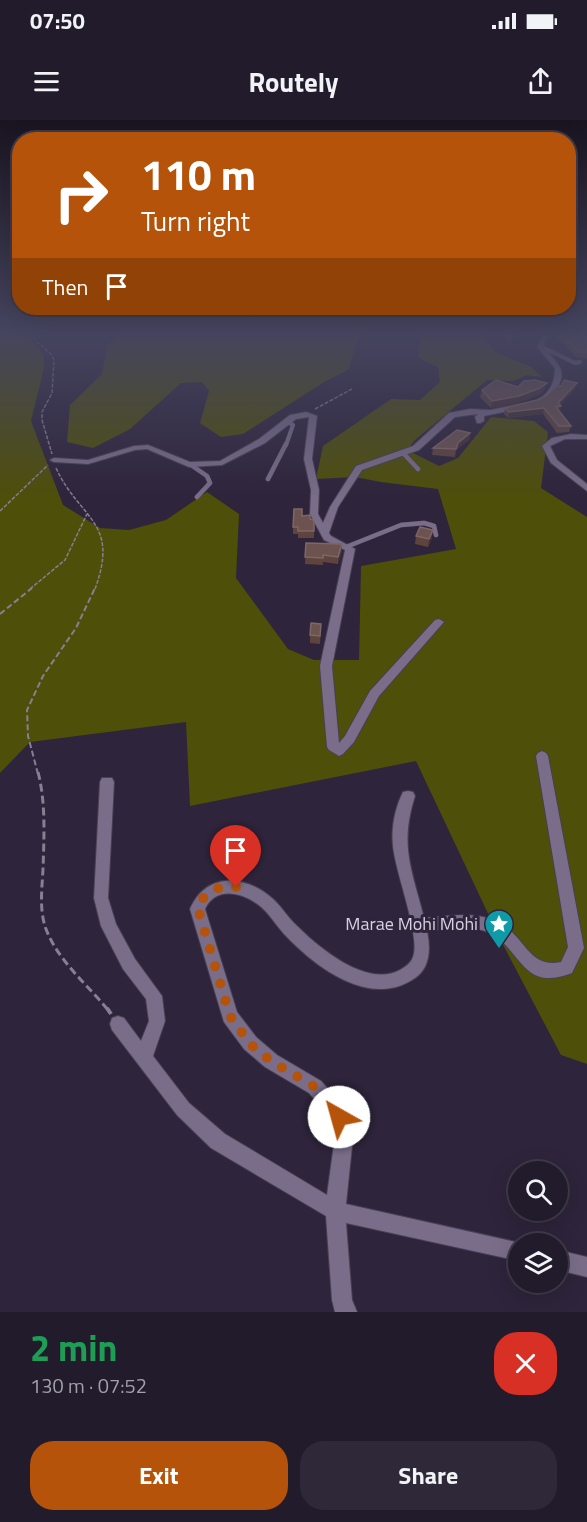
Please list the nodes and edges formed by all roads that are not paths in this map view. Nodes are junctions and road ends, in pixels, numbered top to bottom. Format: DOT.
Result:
graph roads {
  1 [pos="555,388"];
  2 [pos="540,401"];
  3 [pos="530,404"];
  4 [pos="489,412"];
  5 [pos="480,421"];
  6 [pos="288,422"];
  7 [pos="587,436"];
  8 [pos="404,454"];
  9 [pos="54,459"];
  10 [pos="191,465"];
  11 [pos="418,469"];
  12 [pos="268,479"];
  13 [pos="587,488"];
  14 [pos="197,497"];
  15 [pos="324,534"];
  16 [pos="436,535"];
  17 [pos="346,547"];
  18 [pos="439,622"];
  19 [pos="542,756"];
  20 [pos="107,782"];
  21 [pos="408,796"];
  22 [pos="418,925"];
  23 [pos="118,1024"];
  24 [pos="144,1057"];
  25 [pos="335,1211"];
  26 [pos="508,1249"];
  27 [pos="568,1262"];
  28 [pos="587,1267"];
  29 [pos="346,1312"];
  1 -- 2 [label="street"];
  3 -- 4 [label="street"];
  4 -- 5 [label="street"];
  4 -- 8 [label="street"];
  6 -- 10 [label="street"];
  6 -- 12 [label="lane"];
  6 -- 15 [label="street"];
  7 -- 13 [label="street"];
  8 -- 11 [label="lane"];
  8 -- 15 [label="street"];
  9 -- 10 [label="street"];
  10 -- 14 [label="lane"];
  15 -- 17 [label="street"];
  16 -- 17 [label="lane"];
  17 -- 18 [label="street"];
  19 -- 22 [label="street"];
  20 -- 24 [label="street"];
  21 -- 22 [label="street"];
  22 -- 25 [label="street"];
  23 -- 24 [label="street"];
  24 -- 25 [label="street"];
  25 -- 26 [label="street"];
  25 -- 29 [label="street"];
  27 -- 28 [label="street"];
}
